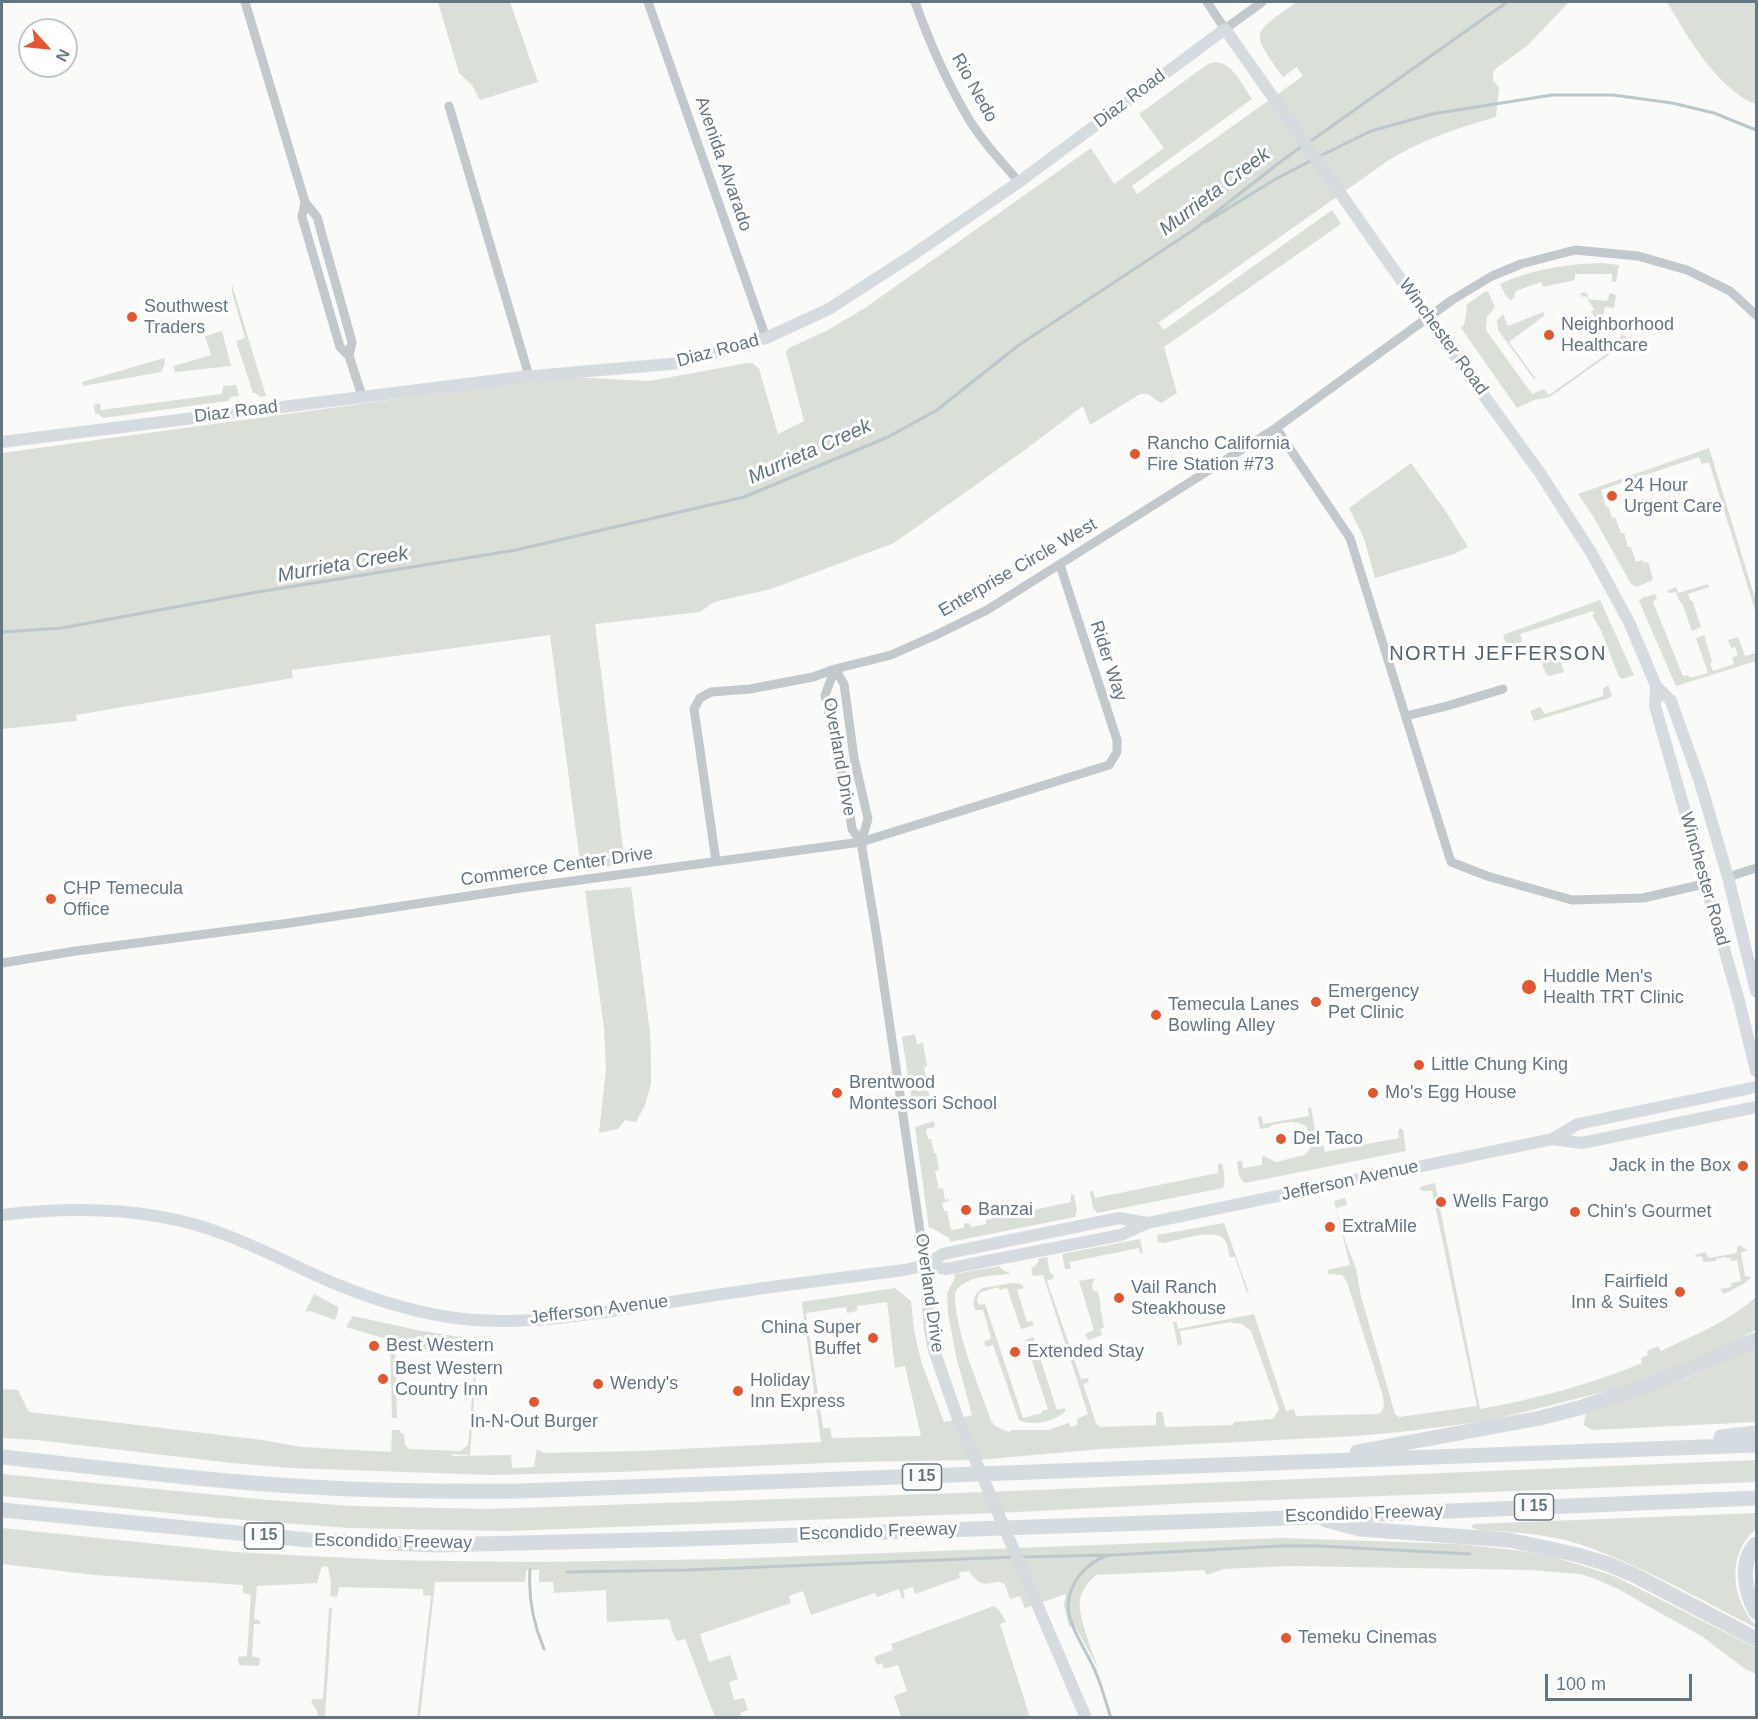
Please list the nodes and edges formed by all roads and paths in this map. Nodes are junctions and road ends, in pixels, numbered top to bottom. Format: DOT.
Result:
graph roads {
  1 [pos="244,2"];
  2 [pos="648,2"];
  3 [pos="915,2"];
  4 [pos="1207,2"];
  5 [pos="1262,2"];
  6 [pos="1225,29"];
  7 [pos="449,106"];
  8 [pos="1019,182"];
  9 [pos="305,202"];
  10 [pos="1756,315"];
  11 [pos="1427,317"];
  12 [pos="766,338"];
  13 [pos="349,356"];
  14 [pos="529,376"];
  15 [pos="362,396"];
  16 [pos="1276,428"];
  17 [pos="2,442"];
  18 [pos="1060,565"];
  19 [pos="835,669"];
  20 [pos="1656,686"];
  21 [pos="1503,689"];
  22 [pos="1406,716"];
  23 [pos="1109,765"];
  24 [pos="861,842"];
  25 [pos="716,861"];
  26 [pos="1756,868"];
  27 [pos="1728,877"];
  28 [pos="1704,884"];
  29 [pos="2,963"];
  30 [pos="1756,991"];
  31 [pos="1756,1071"];
  32 [pos="1756,1087"];
  33 [pos="1756,1107"];
  34 [pos="1657,1108"];
  35 [pos="1606,1138"];
  36 [pos="1552,1139"];
  37 [pos="2,1215"];
  38 [pos="925,1265"];
  39 [pos="1756,1340"];
  40 [pos="1756,1433"];
  41 [pos="1756,1445"];
  42 [pos="1599,1450"];
  43 [pos="2,1457"];
  44 [pos="1307,1462"];
  45 [pos="1756,1498"];
  46 [pos="2,1510"];
  47 [pos="1312,1516"];
  48 [pos="1756,1544"];
  49 [pos="1756,1612"];
  50 [pos="1756,1639"];
  51 [pos="1086,1718"];
  1 -- 9 [label="street"];
  2 -- 12 [label="street, Avenida Alvarado"];
  3 -- 8 [label="street, Rio Nedo"];
  4 -- 6 [label="street, Winchester Road"];
  5 -- 6 [label="street, Diaz Road"];
  6 -- 8 [label="main road, Diaz Road"];
  6 -- 11 [label="main road, Winchester Road"];
  7 -- 14 [label="street"];
  8 -- 12 [label="main road, Diaz Road"];
  9 -- 13 [label="street"];
  9 -- 13 [label="street"];
  10 -- 11 [label="street, Enterprise Circle West"];
  11 -- 16 [label="street, Enterprise Circle West"];
  11 -- 20 [label="main road, Winchester Road"];
  12 -- 14 [label="main road, Diaz Road"];
  13 -- 15 [label="street"];
  14 -- 15 [label="main road, Diaz Road"];
  15 -- 17 [label="main road, Diaz Road"];
  16 -- 18 [label="street, Enterprise Circle West"];
  16 -- 22 [label="street"];
  18 -- 19 [label="street, Enterprise Circle West"];
  18 -- 23 [label="street, Rider Way"];
  19 -- 24 [label="street, Overland Drive"];
  19 -- 24 [label="street, Overland Drive"];
  19 -- 25 [label="street, Enterprise Circle West"];
  20 -- 27 [label="main road, Winchester Road"];
  20 -- 28 [label="main road, Winchester Road"];
  21 -- 22 [label="street"];
  22 -- 28 [label="street"];
  23 -- 24 [label="street, Commerce Center Drive"];
  24 -- 25 [label="street, Commerce Center Drive"];
  24 -- 38 [label="street, Overland Drive"];
  25 -- 29 [label="street, Commerce Center Drive"];
  26 -- 27 [label="street"];
  27 -- 30 [label="main road, Winchester Road"];
  28 -- 31 [label="main road, Winchester Road"];
  32 -- 34 [label="main road, Jefferson Avenue"];
  33 -- 35 [label="main road, Jefferson Avenue"];
  34 -- 35 [label="main road"];
  34 -- 36 [label="main road, Jefferson Avenue"];
  35 -- 36 [label="main road, Jefferson Avenue"];
  36 -- 38 [label="main road, Jefferson Avenue"];
  37 -- 38 [label="main road, Jefferson Avenue"];
  38 -- 51 [label="main road, Overland Drive"];
  39 -- 44 [label="highway"];
  40 -- 42 [label="highway"];
  41 -- 42 [label="highway, I 15"];
  42 -- 44 [label="highway, I 15"];
  43 -- 44 [label="highway, I 15"];
  45 -- 47 [label="highway, Escondido Freeway / I 15"];
  46 -- 47 [label="highway, Escondido Freeway / I 15"];
  47 -- 50 [label="highway"];
  48 -- 49 [label="highway"];
}
